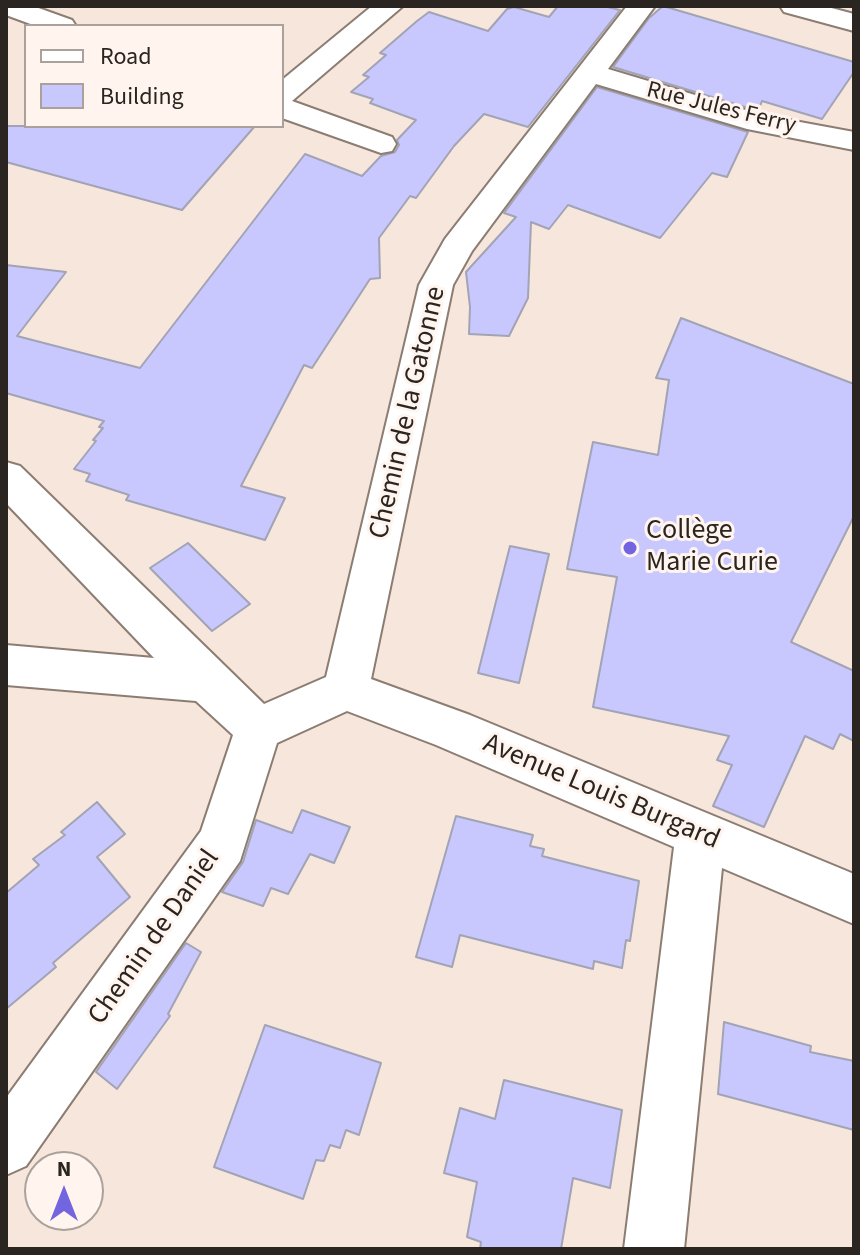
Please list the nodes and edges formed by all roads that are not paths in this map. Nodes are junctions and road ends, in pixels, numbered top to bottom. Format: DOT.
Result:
graph roads {
  1 [pos="8,6"];
  2 [pos="389,6"];
  3 [pos="641,6"];
  4 [pos="794,6"];
  5 [pos="854,23"];
  6 [pos="57,24"];
  7 [pos="589,73"];
  8 [pos="284,93"];
  9 [pos="854,108"];
  10 [pos="284,109"];
  11 [pos="846,138"];
  12 [pos="381,144"];
  13 [pos="6,477"];
  14 [pos="6,665"];
  15 [pos="207,682"];
  16 [pos="346,690"];
  17 [pos="258,729"];
  18 [pos="700,835"];
  19 [pos="854,899"];
  20 [pos="6,1146"];
  21 [pos="654,1249"];
  1 -- 6 [label="street"];
  2 -- 8 [label="street"];
  3 -- 7 [label="street, Chemin de la Gatonne"];
  4 -- 5 [label="street"];
  7 -- 11 [label="street, Rue Jules Ferry"];
  7 -- 16 [label="street, Chemin de la Gatonne"];
  9 -- 11 [label="street"];
  10 -- 12 [label="street"];
  13 -- 15 [label="street"];
  14 -- 15 [label="street"];
  15 -- 17 [label="street"];
  16 -- 17 [label="street"];
  16 -- 18 [label="street, Avenue Louis Burgard"];
  17 -- 20 [label="street, Chemin de Daniel"];
  18 -- 19 [label="street, Avenue Louis Burgard"];
  18 -- 21 [label="street"];
}
